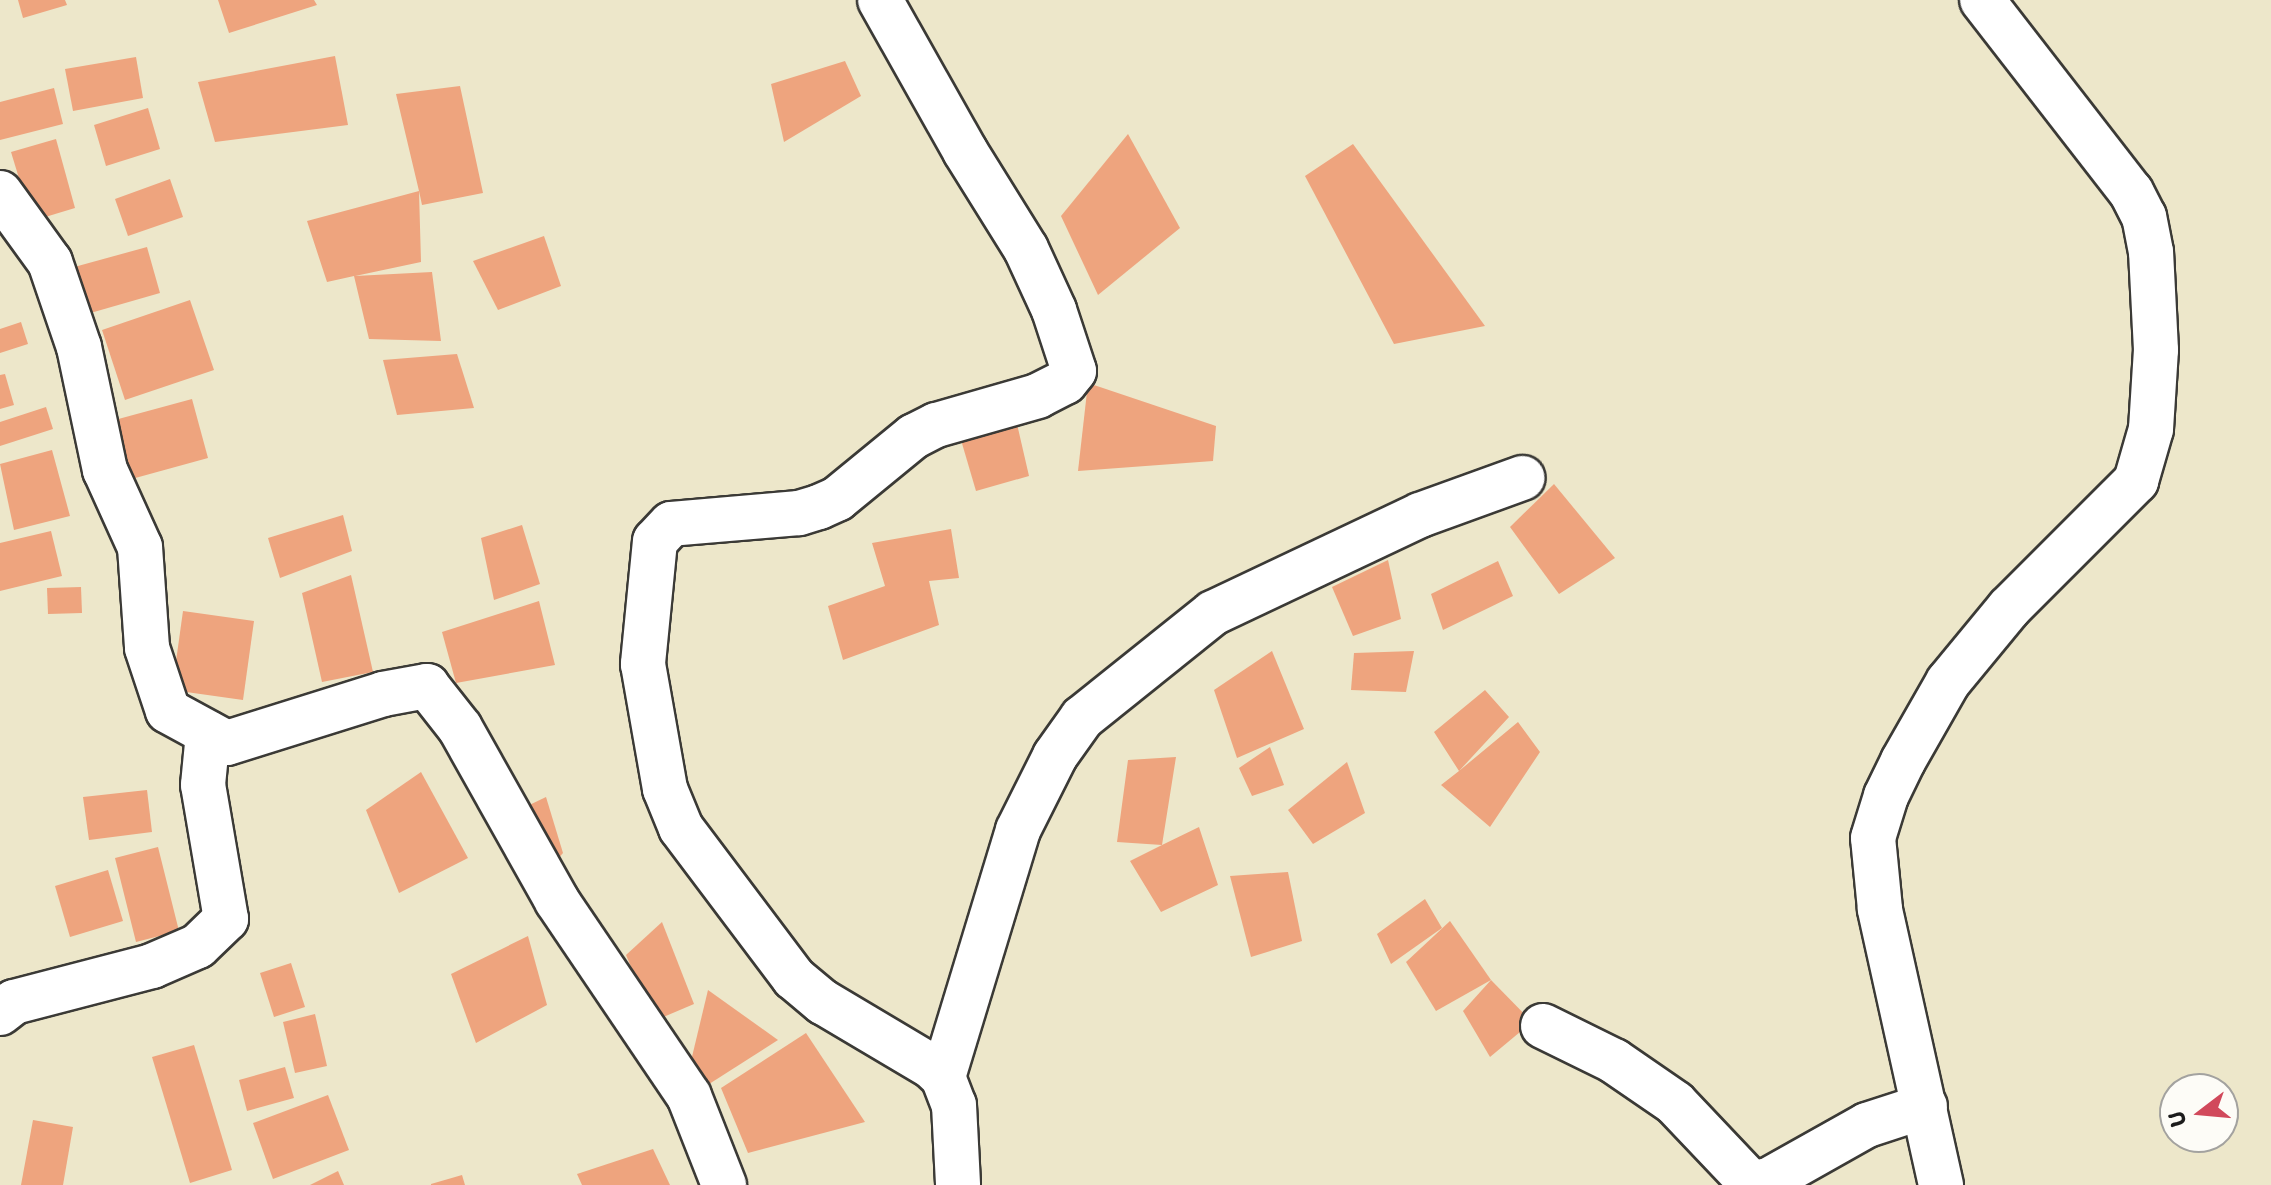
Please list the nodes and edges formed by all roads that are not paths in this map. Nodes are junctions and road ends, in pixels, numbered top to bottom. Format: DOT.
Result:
graph roads {
  1 [pos="880,0"];
  2 [pos="1982,0"];
  3 [pos="0,193"];
  4 [pos="1522,478"];
  5 [pos="208,733"];
  6 [pos="0,1013"];
  7 [pos="1543,1026"];
  8 [pos="943,1077"];
  9 [pos="1925,1106"];
  10 [pos="724,1185"];
  11 [pos="958,1185"];
  12 [pos="1941,1185"];
  1 -- 8 [label="street"];
  2 -- 9 [label="street"];
  3 -- 5 [label="street"];
  4 -- 8 [label="street"];
  5 -- 6 [label="street"];
  5 -- 10 [label="street"];
  7 -- 9 [label="street"];
  8 -- 11 [label="street"];
  9 -- 12 [label="street"];
}
